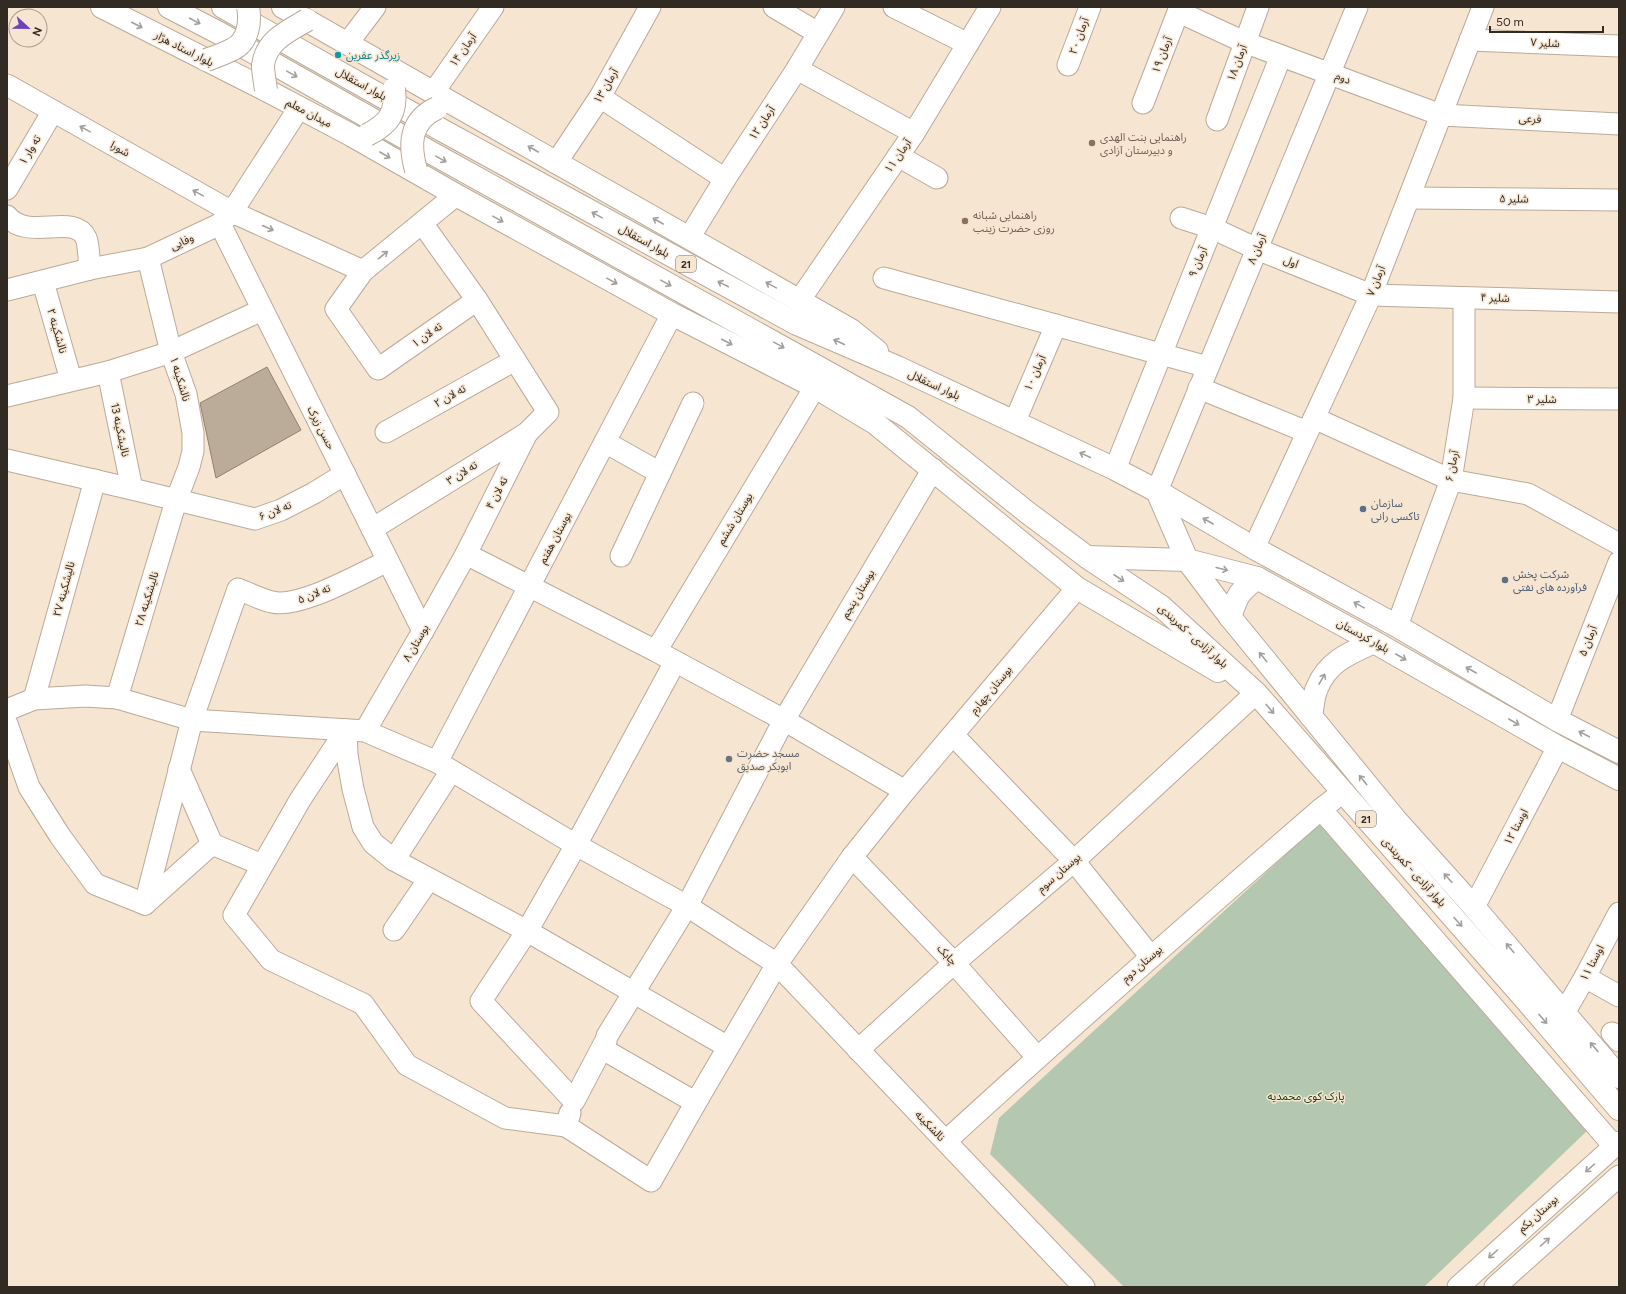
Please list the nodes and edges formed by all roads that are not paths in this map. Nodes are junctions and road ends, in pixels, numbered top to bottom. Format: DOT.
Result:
graph roads {
  1 [pos="102,7"];
  2 [pos="169,7"];
  3 [pos="283,7"];
  4 [pos="375,7"];
  5 [pos="493,7"];
  6 [pos="650,7"];
  7 [pos="774,7"];
  8 [pos="834,7"];
  9 [pos="894,7"];
  10 [pos="990,7"];
  11 [pos="1090,7"];
  12 [pos="1258,7"];
  13 [pos="1356,7"];
  14 [pos="1483,7"];
  15 [pos="233,8"];
  16 [pos="1179,9"];
  17 [pos="307,20"];
  18 [pos="818,33"];
  19 [pos="1470,40"];
  20 [pos="1244,42"];
  21 [pos="347,44"];
  22 [pos="968,44"];
  23 [pos="1619,46"];
  24 [pos="1281,56"];
  25 [pos="206,60"];
  26 [pos="1068,65"];
  27 [pos="797,69"];
  28 [pos="1329,73"];
  29 [pos="392,79"];
  30 [pos="7,85"];
  31 [pos="266,90"];
  32 [pos="600,97"];
  33 [pos="435,101"];
  34 [pos="1143,103"];
  35 [pos="299,108"];
  36 [pos="53,111"];
  37 [pos="1441,115"];
  38 [pos="1217,120"];
  39 [pos="1619,124"];
  40 [pos="914,133"];
  41 [pos="359,135"];
  42 [pos="898,156"];
  43 [pos="556,163"];
  44 [pos="418,173"];
  45 [pos="937,178"];
  46 [pos="725,179"];
  47 [pos="7,189"];
  48 [pos="456,195"];
  49 [pos="1409,198"];
  50 [pos="1619,200"];
  51 [pos="7,216"];
  52 [pos="226,218"];
  53 [pos="1181,218"];
  54 [pos="422,223"];
  55 [pos="1212,228"];
  56 [pos="689,238"];
  57 [pos="1257,249"];
  58 [pos="148,258"];
  59 [pos="90,270"];
  60 [pos="363,271"];
  61 [pos="884,278"];
  62 [pos="43,282"];
  63 [pos="7,290"];
  64 [pos="1371,295"];
  65 [pos="1464,298"];
  66 [pos="477,300"];
  67 [pos="799,301"];
  68 [pos="1619,302"];
  69 [pos="262,310"];
  70 [pos="672,314"];
  71 [pos="1056,325"];
  72 [pos="171,352"];
  73 [pos="1161,354"];
  74 [pos="515,360"];
  75 [pos="1208,367"];
  76 [pos="897,368"];
  77 [pos="108,372"];
  78 [pos="71,380"];
  79 [pos="815,387"];
  80 [pos="1199,388"];
  81 [pos="7,396"];
  82 [pos="1464,398"];
  83 [pos="1619,399"];
  84 [pos="693,403"];
  85 [pos="1015,422"];
  86 [pos="1311,425"];
  87 [pos="386,432"];
  88 [pos="527,433"];
  89 [pos="605,442"];
  90 [pos="7,460"];
  91 [pos="932,469"];
  92 [pos="1115,469"];
  93 [pos="660,473"];
  94 [pos="345,474"];
  95 [pos="95,480"];
  96 [pos="1451,480"];
  97 [pos="132,488"];
  98 [pos="1157,491"];
  99 [pos="176,501"];
  100 [pos="372,529"];
  101 [pos="1619,544"];
  102 [pos="1254,548"];
  103 [pos="466,554"];
  104 [pos="621,556"];
  105 [pos="1086,557"];
  106 [pos="1187,560"];
  107 [pos="388,561"];
  108 [pos="1619,562"];
  109 [pos="1257,578"];
  110 [pos="530,586"];
  111 [pos="1077,588"];
  112 [pos="1230,617"];
  113 [pos="1397,626"];
  114 [pos="423,631"];
  115 [pos="1374,642"];
  116 [pos="656,651"];
  117 [pos="675,662"];
  118 [pos="1256,692"];
  119 [pos="118,698"];
  120 [pos="34,699"];
  121 [pos="7,710"];
  122 [pos="1310,716"];
  123 [pos="192,720"];
  124 [pos="784,720"];
  125 [pos="1557,720"];
  126 [pos="7,724"];
  127 [pos="356,730"];
  128 [pos="952,735"];
  129 [pos="1558,747"];
  130 [pos="1619,752"];
  131 [pos="444,766"];
  132 [pos="179,770"];
  133 [pos="1619,779"];
  134 [pos="905,791"];
  135 [pos="1343,792"];
  136 [pos="1321,809"];
  137 [pos="212,844"];
  138 [pos="576,845"];
  139 [pos="852,857"];
  140 [pos="394,860"];
  141 [pos="1074,861"];
  142 [pos="262,865"];
  143 [pos="429,879"];
  144 [pos="145,904"];
  145 [pos="687,906"];
  146 [pos="1474,907"];
  147 [pos="1619,913"];
  148 [pos="394,930"];
  149 [pos="527,931"];
  150 [pos="1151,957"];
  151 [pos="954,963"];
  152 [pos="777,964"];
  153 [pos="1586,977"];
  154 [pos="634,993"];
  155 [pos="1619,996"];
  156 [pos="1564,1013"];
  157 [pos="605,1042"];
  158 [pos="728,1046"];
  159 [pos="858,1050"];
  160 [pos="1037,1057"];
  161 [pos="1619,1077"];
  162 [pos="699,1097"];
  163 [pos="574,1101"];
  164 [pos="1619,1109"];
  165 [pos="566,1126"];
  166 [pos="946,1141"];
  167 [pos="1616,1144"];
  168 [pos="1619,1176"];
  169 [pos="1084,1287"];
  170 [pos="1458,1287"];
  171 [pos="1495,1287"];
  1 -- 25 [label="main road, بلوار استاد هژار, one-way"];
  2 -- 105 [label="main road, 21, one-way"];
  3 -- 17 [label="main road"];
  4 -- 21 [label="street"];
  5 -- 33 [label="street, آرمان ۱۴"];
  6 -- 32 [label="street, آرمان ۱۳"];
  7 -- 18 [label="street"];
  8 -- 18 [label="street, آرمان ۱۲"];
  9 -- 22 [label="street"];
  10 -- 22 [label="street, آرمان ۱۱"];
  11 -- 26 [label="street, آرمان ۲۰"];
  12 -- 20 [label="street, آرمان ۱۸"];
  13 -- 28 [label="street, آرمان ۸"];
  14 -- 19 [label="street, آرمان ۷"];
  15 -- 25 [label="main road, bridge"];
  76 -- 15 [label="main road, بلوار استقلال / 21, one-way"];
  16 -- 20 [label="street, دوم"];
  16 -- 34 [label="street, آرمان ۱۹"];
  17 -- 21 [label="main road"];
  17 -- 31 [label="main road, bridge"];
  18 -- 27 [label="street, آرمان ۱۲"];
  19 -- 23 [label="street, شلیر ۷"];
  19 -- 37 [label="street, آرمان ۷"];
  20 -- 24 [label="street, دوم"];
  20 -- 38 [label="street, آرمان ۱۸"];
  21 -- 29 [label="main road"];
  22 -- 40 [label="street, آرمان ۱۱"];
  24 -- 28 [label="street, دوم"];
  24 -- 55 [label="street, آرمان ۹"];
  25 -- 31 [label="main road, بلوار استاد هژار"];
  27 -- 40 [label="street"];
  27 -- 46 [label="street, آرمان ۱۲"];
  28 -- 37 [label="street, دوم"];
  28 -- 57 [label="street, آرمان ۸"];
  29 -- 33 [label="main road"];
  29 -- 41 [label="main road, bridge"];
  30 -- 36 [label="street, شورا"];
  31 -- 35 [label="main road, میدان معلم"];
  32 -- 43 [label="street, آرمان ۱۳"];
  32 -- 46 [label="street"];
  43 -- 33 [label="main road, one-way"];
  33 -- 44 [label="main road, bridge"];
  35 -- 41 [label="main road, میدان معلم"];
  35 -- 52 [label="street"];
  36 -- 47 [label="street, ته وار ۱"];
  52 -- 36 [label="street, شورا, one-way"];
  37 -- 39 [label="street, فرعی"];
  37 -- 49 [label="street, آرمان ۷"];
  40 -- 42 [label="street, آرمان ۱۱"];
  41 -- 44 [label="main road, میدان معلم, one-way"];
  42 -- 45 [label="street"];
  42 -- 67 [label="street, آرمان ۱۱"];
  56 -- 43 [label="main road, one-way"];
  44 -- 48 [label="main road, میدان معلم"];
  46 -- 56 [label="street, آرمان ۱۲"];
  48 -- 54 [label="street"];
  48 -- 70 [label="main road, میدان معلم, one-way"];
  49 -- 50 [label="street, شلیر ۵"];
  49 -- 64 [label="street, آرمان ۷"];
  51 -- 59 [label="street"];
  52 -- 58 [label="street, وفایی"];
  52 -- 60 [label="street, شورا, one-way"];
  52 -- 69 [label="street, حسن زیرک"];
  53 -- 55 [label="street, اول"];
  60 -- 54 [label="street, one-way"];
  54 -- 66 [label="street"];
  55 -- 57 [label="street, اول"];
  55 -- 73 [label="street, آرمان ۹"];
  67 -- 56 [label="main road, one-way"];
  57 -- 64 [label="street, اول"];
  57 -- 75 [label="street, آرمان ۸"];
  58 -- 59 [label="street, وفایی"];
  58 -- 72 [label="street, نالشکینه ۱"];
  59 -- 62 [label="street, وفایی"];
  60 -- 66 [label="street, ته لان ۱"];
  61 -- 71 [label="street"];
  62 -- 63 [label="street, وفایی"];
  62 -- 78 [label="street, نالشکینه ۲"];
  64 -- 65 [label="street, شلیر ۴"];
  64 -- 86 [label="street, آرمان ۷"];
  65 -- 68 [label="street, شلیر ۴"];
  65 -- 82 [label="street, آرمان ۶"];
  66 -- 74 [label="street"];
  67 -- 76 [label="main road"];
  69 -- 72 [label="street"];
  69 -- 94 [label="street, حسن زیرک"];
  70 -- 79 [label="main road, میدان معلم, one-way"];
  70 -- 89 [label="street, بوستان هفتم"];
  71 -- 73 [label="street"];
  71 -- 85 [label="street, آرمان ۱۰"];
  72 -- 77 [label="street"];
  72 -- 99 [label="street, نالشکینه ۱"];
  73 -- 75 [label="street"];
  73 -- 92 [label="street, آرمان ۹"];
  74 -- 87 [label="street, ته لان ۲"];
  74 -- 88 [label="street, ته لان ۳"];
  75 -- 80 [label="street, آرمان ۸"];
  76 -- 85 [label="main road, بلوار استقلال / 21"];
  77 -- 78 [label="street"];
  77 -- 97 [label="street, نالیشکینه 13"];
  78 -- 81 [label="street"];
  79 -- 91 [label="main road, میدان معلم"];
  79 -- 116 [label="street, بوستان ششم"];
  80 -- 86 [label="street"];
  80 -- 98 [label="street, آرمان ۸"];
  82 -- 83 [label="street, شلیر ۳"];
  82 -- 96 [label="street, آرمان ۶"];
  84 -- 93 [label="street"];
  92 -- 85 [label="main road, بلوار استقلال / 21, one-way"];
  86 -- 96 [label="street"];
  86 -- 102 [label="street, آرمان ۷"];
  88 -- 100 [label="street, ته لان ۳"];
  88 -- 103 [label="street, ته لان ۴"];
  89 -- 93 [label="street"];
  89 -- 110 [label="street, بوستان هفتم"];
  90 -- 95 [label="street, ته لان ۶"];
  91 -- 111 [label="main road, میدان معلم"];
  91 -- 124 [label="street, بوستان پنجم"];
  92 -- 98 [label="main road, بلوار استقلال / 21"];
  93 -- 104 [label="street"];
  94 -- 99 [label="street, ته لان ۶"];
  94 -- 100 [label="street, حسن زیرک"];
  95 -- 97 [label="street, ته لان ۶"];
  95 -- 120 [label="street, نالیشکینه ۲۷"];
  96 -- 101 [label="street"];
  96 -- 113 [label="street, آرمان ۶"];
  97 -- 99 [label="street, ته لان ۶"];
  102 -- 98 [label="main road, one-way"];
  98 -- 106 [label="main road, بلوار آزادی - کمربندی"];
  99 -- 119 [label="street, نالیشکینه ۲۸"];
  100 -- 107 [label="street, حسن زیرک"];
  113 -- 102 [label="main road, one-way"];
  103 -- 110 [label="street"];
  103 -- 114 [label="street, بوستان ۸"];
  105 -- 106 [label="main road, بلوار کردستان"];
  105 -- 118 [label="main road, بلوار آزادی - کمربندی / 21, one-way"];
  106 -- 109 [label="main road, بلوار کردستان, one-way"];
  106 -- 112 [label="main road, بلوار آزادی - کمربندی"];
  107 -- 114 [label="street, حسن زیرک"];
  107 -- 123 [label="street, ته لان ۵"];
  108 -- 125 [label="street, آرمان ۵"];
  109 -- 112 [label="main road"];
  109 -- 115 [label="main road, بلوار کردستان"];
  110 -- 116 [label="street"];
  110 -- 131 [label="street, بوستان هفتم"];
  111 -- 118 [label="main road, میدان معلم"];
  111 -- 128 [label="street, بوستان چهارم"];
  122 -- 112 [label="main road, بلوار آزادی - کمربندی, one-way"];
  125 -- 113 [label="main road, one-way"];
  114 -- 127 [label="street, بوستان ۸"];
  122 -- 115 [label="main road, one-way"];
  115 -- 129 [label="main road, بلوار کردستان, one-way"];
  116 -- 117 [label="street"];
  117 -- 124 [label="street"];
  117 -- 138 [label="street"];
  118 -- 135 [label="main road, بلوار آزادی - کمربندی / 21, one-way"];
  118 -- 141 [label="street, بوستان سوم"];
  119 -- 120 [label="street, نالشکینه"];
  119 -- 123 [label="street, نالشکینه"];
  120 -- 121 [label="street, نالشکینه"];
  146 -- 122 [label="main road, بلوار آزادی - کمربندی, one-way"];
  123 -- 127 [label="street, نالشکینه"];
  123 -- 132 [label="street"];
  124 -- 134 [label="street"];
  124 -- 145 [label="street, بوستان پنجم"];
  130 -- 125 [label="main road, one-way"];
  126 -- 144 [label="street"];
  127 -- 131 [label="street, نالشکینه"];
  127 -- 140 [label="street"];
  127 -- 142 [label="street, بوستان ۸"];
  128 -- 134 [label="street, بوستان چهارم"];
  128 -- 141 [label="street"];
  129 -- 133 [label="main road, بلوار کردستان"];
  129 -- 146 [label="street, اوستا ۱۲"];
  131 -- 138 [label="street, نالشکینه"];
  131 -- 140 [label="street, بوستان هفتم"];
  132 -- 137 [label="street"];
  132 -- 144 [label="street"];
  134 -- 139 [label="street, بوستان چهارم"];
  135 -- 136 [label="street, بوستان دوم"];
  135 -- 164 [label="main road, بلوار آزادی - کمربندی / 21, one-way"];
  136 -- 150 [label="street, بوستان دوم"];
  136 -- 167 [label="street"];
  137 -- 142 [label="street"];
  137 -- 144 [label="street"];
  138 -- 145 [label="street, نالشکینه"];
  138 -- 149 [label="street"];
  139 -- 151 [label="street, چابک"];
  139 -- 152 [label="street, بوستان چهارم"];
  140 -- 143 [label="street"];
  141 -- 150 [label="street"];
  141 -- 151 [label="street, بوستان سوم"];
  142 -- 165 [label="street, بوستان ۸"];
  143 -- 148 [label="street"];
  143 -- 149 [label="street"];
  145 -- 152 [label="street, نالشکینه"];
  145 -- 154 [label="street, بوستان پنجم"];
  156 -- 146 [label="main road, بلوار آزادی - کمربندی, one-way"];
  147 -- 153 [label="street, اوستا ۱۱"];
  149 -- 154 [label="street"];
  149 -- 163 [label="street"];
  150 -- 160 [label="street, بوستان دوم"];
  151 -- 159 [label="street, بوستان سوم"];
  151 -- 160 [label="street, چابک"];
  152 -- 158 [label="street, بوستان چهارم"];
  152 -- 159 [label="street, نالشکینه"];
  153 -- 155 [label="street"];
  153 -- 156 [label="street, اوستا ۱۱"];
  154 -- 157 [label="street, بوستان پنجم"];
  154 -- 158 [label="street"];
  161 -- 156 [label="main road, بلوار آزادی - کمربندی, one-way"];
  157 -- 162 [label="street"];
  157 -- 163 [label="street, بوستان پنجم"];
  158 -- 162 [label="street, بوستان چهارم"];
  159 -- 166 [label="street, نالشکینه"];
  160 -- 166 [label="street, بوستان دوم"];
  162 -- 165 [label="street, بوستان چهارم"];
  163 -- 165 [label="street, بوستان پنجم"];
  166 -- 169 [label="street, نالشکینه"];
  167 -- 170 [label="street, بوستان یکم, one-way"];
  171 -- 168 [label="street, one-way"];
}
